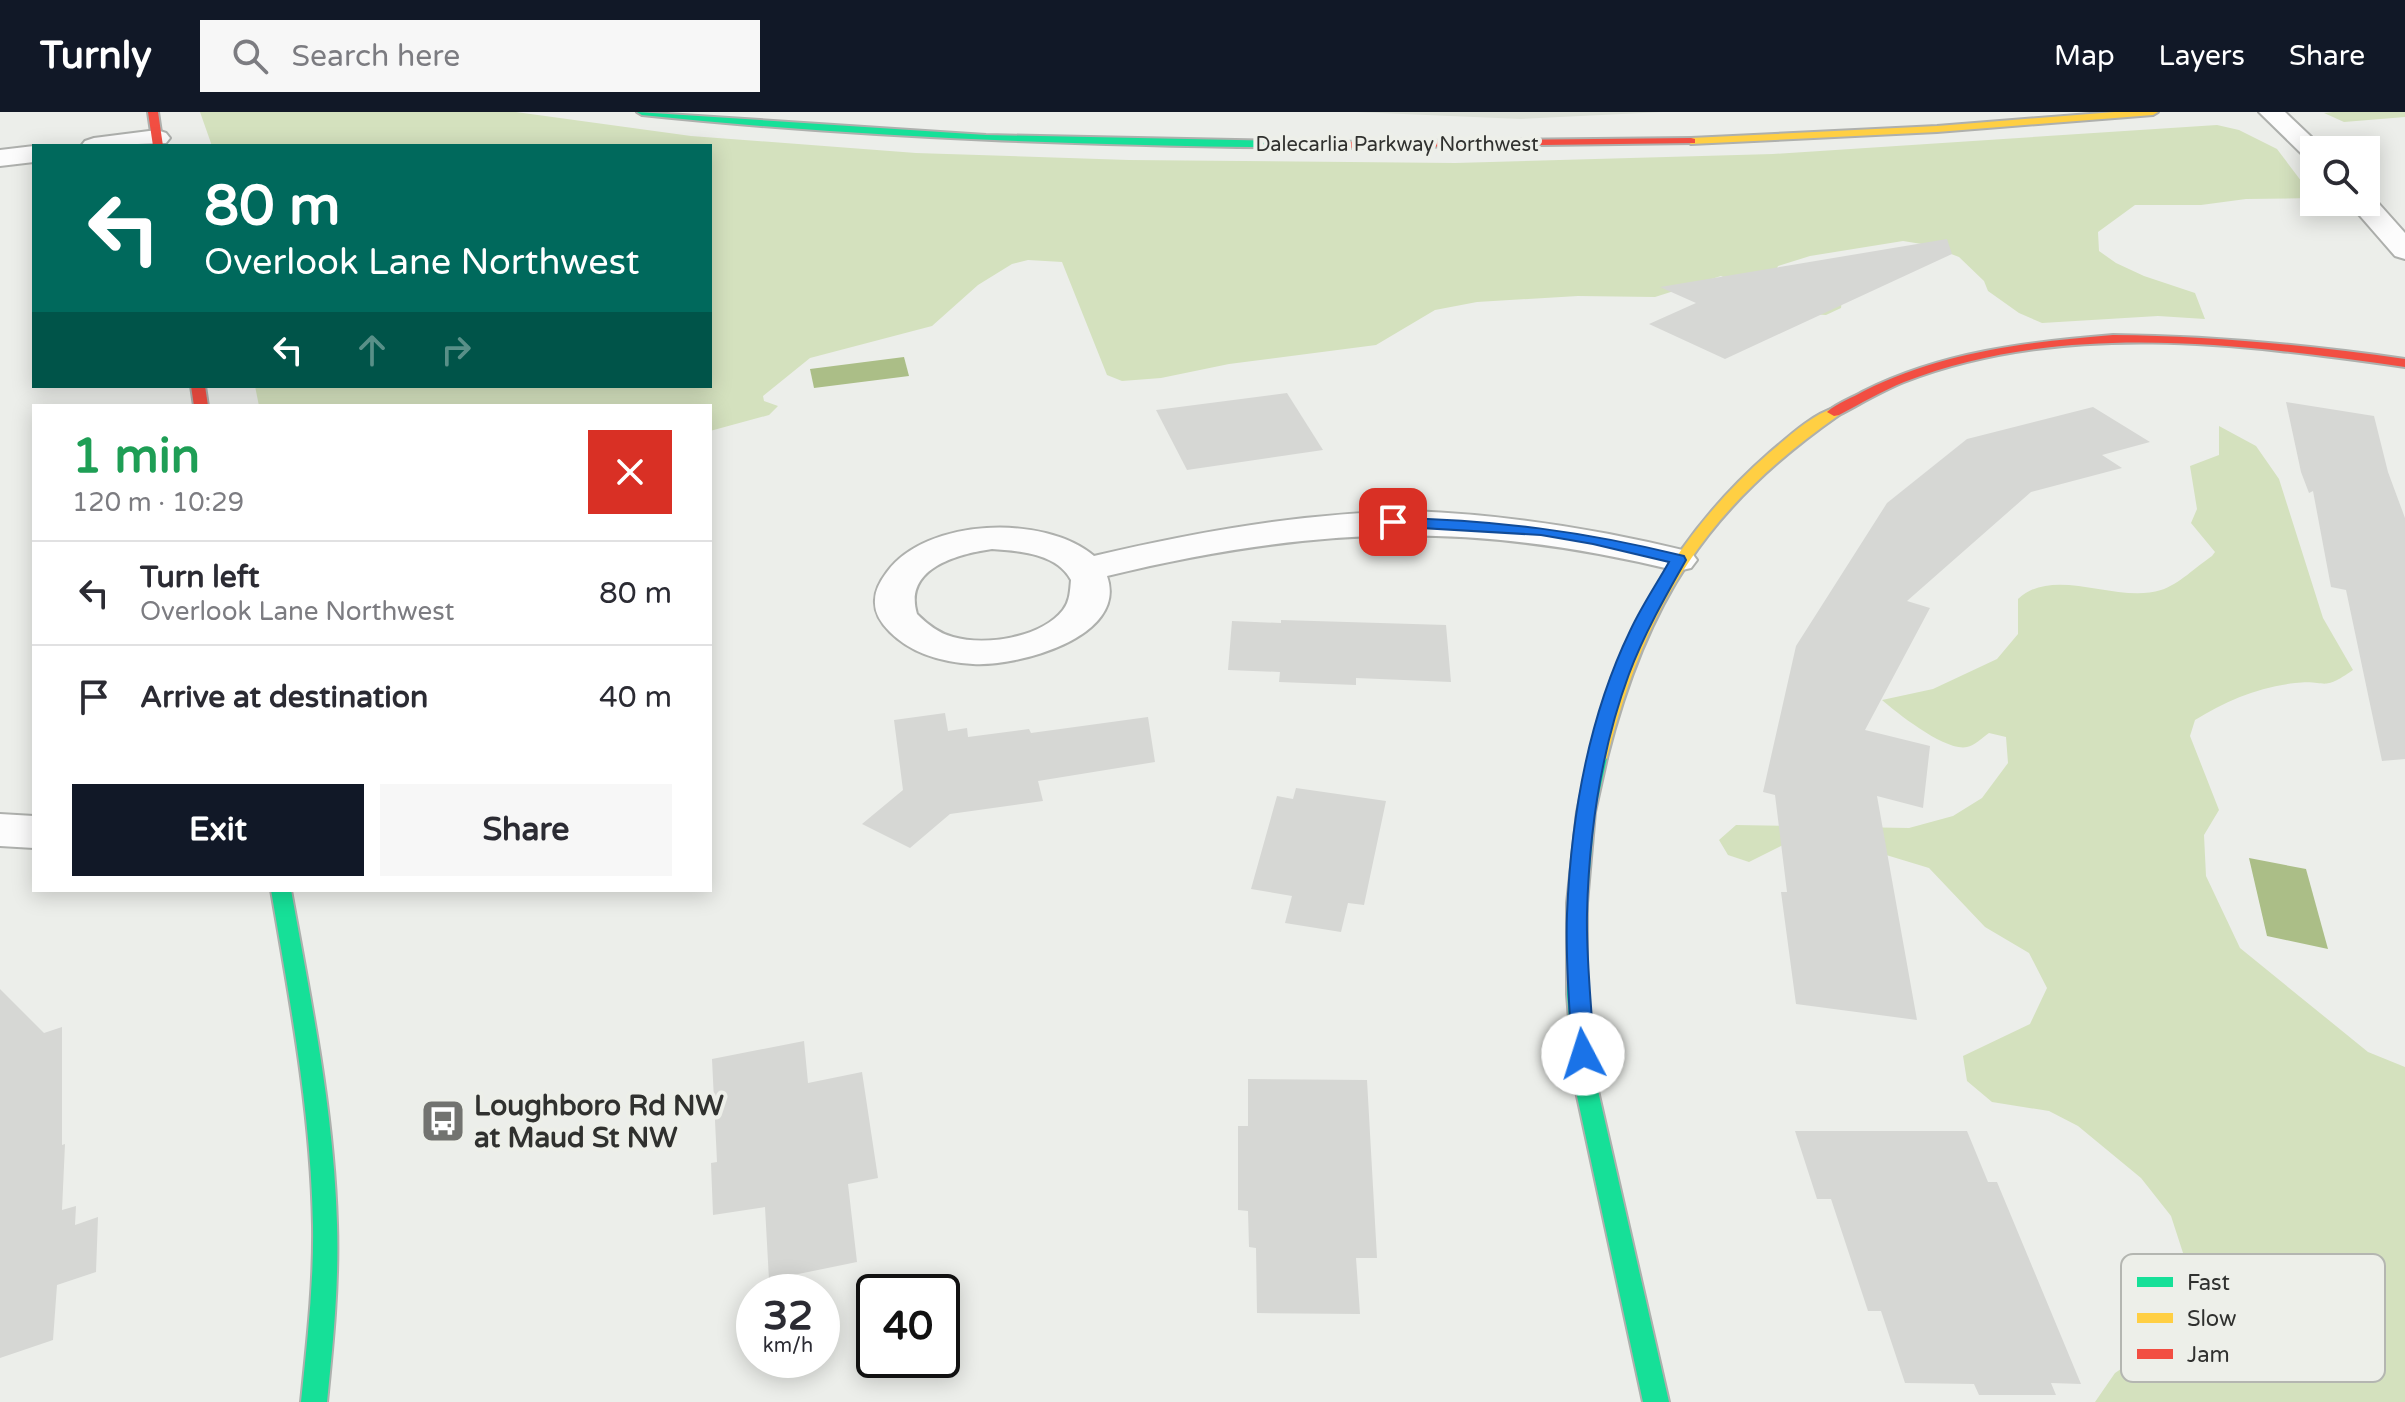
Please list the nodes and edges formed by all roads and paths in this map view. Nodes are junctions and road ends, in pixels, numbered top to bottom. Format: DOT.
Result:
graph roads {
  1 [pos="153,112"];
  2 [pos="642,112"];
  3 [pos="2153,112"];
  4 [pos="2271,112"];
  5 [pos="1443,125"];
  6 [pos="1475,125"];
  7 [pos="2300,139"];
  8 [pos="157,142"];
  9 [pos="126,144"];
  10 [pos="32,154"];
  11 [pos="0,158"];
  12 [pos="2375,216"];
  13 [pos="2405,250"];
  14 [pos="2405,363"];
  15 [pos="1678,560"];
  16 [pos="1084,570"];
  17 [pos="0,830"];
  18 [pos="32,832"];
  19 [pos="281,892"];
  20 [pos="314,1402"];
  21 [pos="1656,1402"];
  1 -- 8 [label="main road"];
  2 -- 3 [label="main road, Dalecarlia Parkway Northwest"];
  4 -- 7 [label="street"];
  5 -- 6 [label="main road, Dalecarlia Parkway Northwest"];
  8 -- 9 [label="street"];
  10 -- 11 [label="street"];
  12 -- 13 [label="street"];
  14 -- 15 [label="main road"];
  15 -- 16 [label="street"];
  15 -- 21 [label="main road"];
  16 -- 16 [label="street"];
  17 -- 18 [label="street"];
  19 -- 20 [label="main road"];
}
